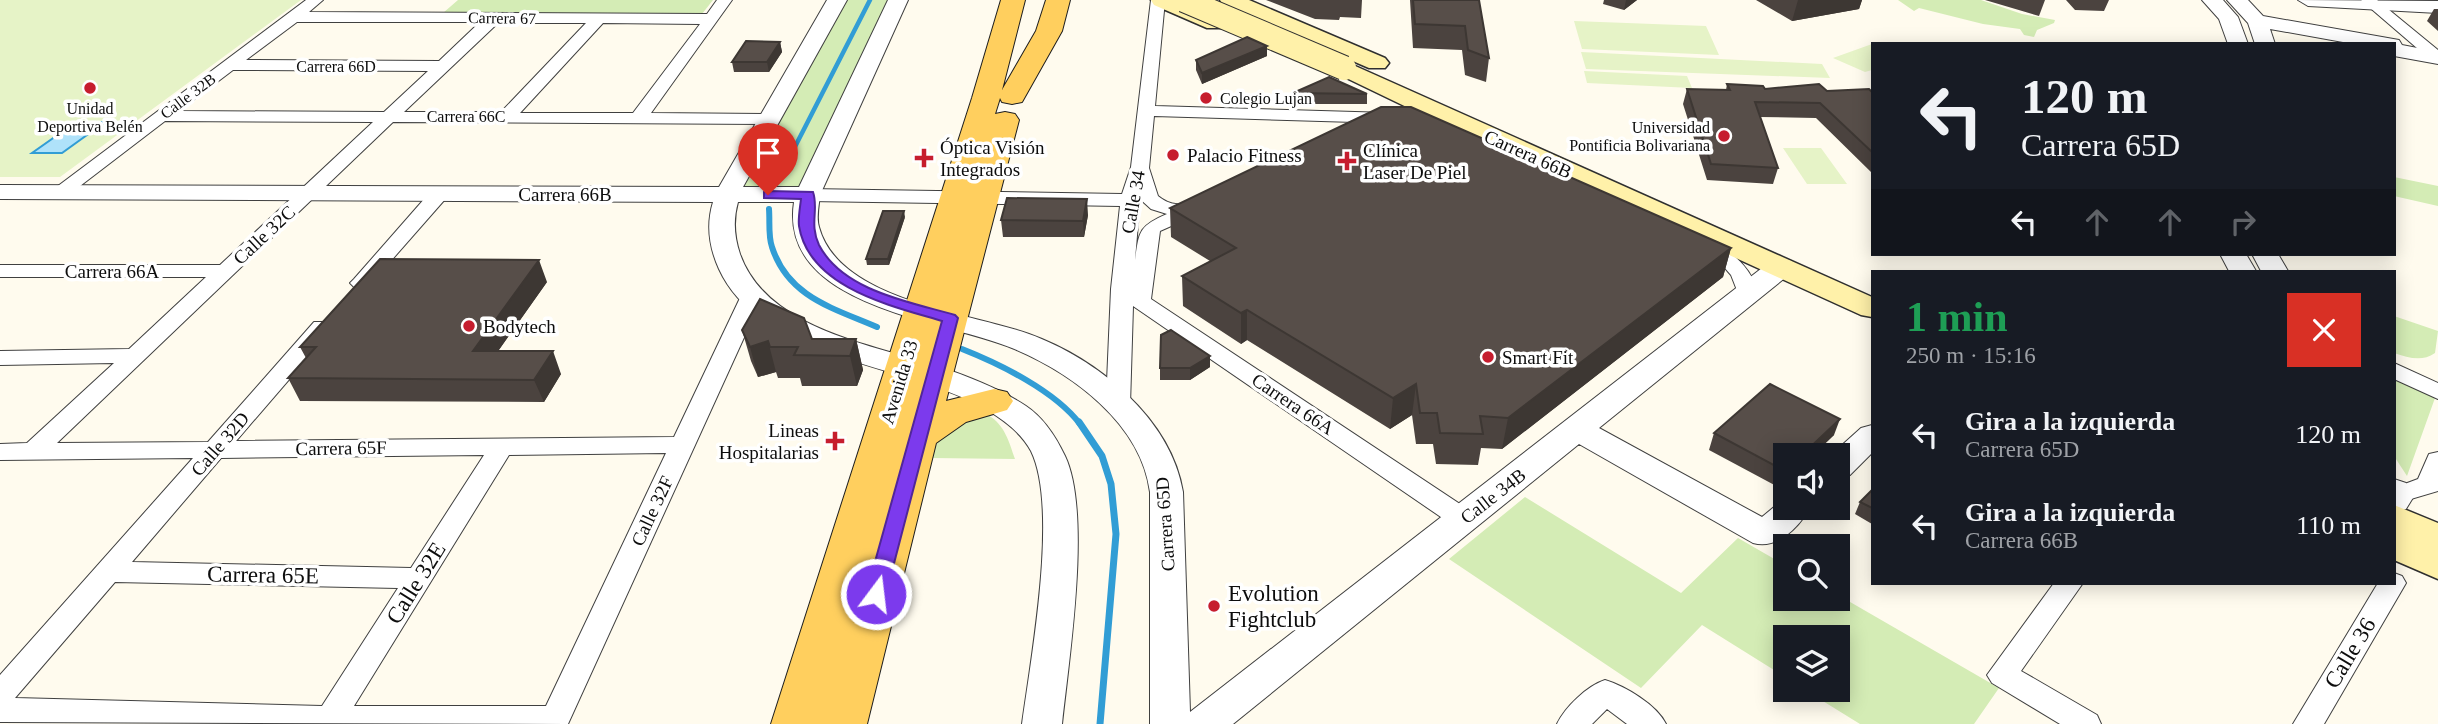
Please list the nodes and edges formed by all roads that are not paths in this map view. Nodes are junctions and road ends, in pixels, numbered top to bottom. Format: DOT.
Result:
graph roads {
  1 [pos="316,0"];
  2 [pos="447,0"];
  3 [pos="725,0"];
  4 [pos="837,0"];
  5 [pos="898,0"];
  6 [pos="1002,0"];
  7 [pos="1013,0"];
  8 [pos="1036,0"];
  9 [pos="1058,0"];
  10 [pos="1160,0"];
  11 [pos="1231,0"];
  12 [pos="2212,0"];
  13 [pos="2237,0"];
  14 [pos="2308,0"];
  15 [pos="2380,2"];
  16 [pos="1198,3"];
  17 [pos="2438,7"];
  18 [pos="294,17"];
  19 [pos="427,18"];
  20 [pos="494,18"];
  21 [pos="598,19"];
  22 [pos="711,19"];
  23 [pos="2260,31"];
  24 [pos="2237,42"];
  25 [pos="2342,42"];
  26 [pos="2373,42"];
  27 [pos="2396,45"];
  28 [pos="2396,50"];
  29 [pos="2436,53"];
  30 [pos="229,65"];
  31 [pos="443,66"];
  32 [pos="999,97"];
  33 [pos="1146,111"];
  34 [pos="1397,114"];
  35 [pos="162,116"];
  36 [pos="390,116"];
  37 [pos="507,116"];
  38 [pos="639,117"];
  39 [pos="770,119"];
  40 [pos="1469,121"];
  41 [pos="1339,138"];
  42 [pos="1140,167"];
  43 [pos="0,191"];
  44 [pos="60,192"];
  45 [pos="309,192"];
  46 [pos="440,193"];
  47 [pos="736,194"];
  48 [pos="801,195"];
  49 [pos="970,198"];
  50 [pos="1130,200"];
  51 [pos="1211,201"];
  52 [pos="1186,212"];
  53 [pos="1691,242"];
  54 [pos="1734,246"];
  55 [pos="1781,267"];
  56 [pos="0,271"];
  57 [pos="225,271"];
  58 [pos="1871,292"];
  59 [pos="1748,293"];
  60 [pos="1131,295"];
  61 [pos="751,298"];
  62 [pos="1871,308"];
  63 [pos="935,314"];
  64 [pos="134,356"];
  65 [pos="0,358"];
  66 [pos="2396,371"];
  67 [pos="919,372"];
  68 [pos="2438,392"];
  69 [pos="993,401"];
  70 [pos="1118,405"];
  71 [pos="1577,429"];
  72 [pos="1871,436"];
  73 [pos="917,438"];
  74 [pos="683,445"];
  75 [pos="502,447"];
  76 [pos="215,450"];
  77 [pos="0,452"];
  78 [pos="33,452"];
  79 [pos="1850,456"];
  80 [pos="2436,475"];
  81 [pos="1463,519"];
  82 [pos="1780,520"];
  83 [pos="2405,534"];
  84 [pos="2396,552"];
  85 [pos="108,572"];
  86 [pos="418,578"];
  87 [pos="2068,585"];
  88 [pos="2379,585"];
  89 [pos="0,695"];
  90 [pos="0,710"];
  91 [pos="330,719"];
  92 [pos="272,721"];
  93 [pos="554,722"];
  94 [pos="796,724"];
  95 [pos="842,724"];
  96 [pos="1042,724"];
  97 [pos="1170,724"];
  98 [pos="1204,724"];
  99 [pos="1572,724"];
  100 [pos="1651,724"];
  101 [pos="2086,724"];
  102 [pos="2308,724"];
  1 -- 18 [label="street, Calle 32B"];
  2 -- 19 [label="street"];
  3 -- 22 [label="street"];
  4 -- 39 [label="street"];
  5 -- 48 [label="street"];
  6 -- 32 [label="main road"];
  7 -- 32 [label="main road, Avenida 33"];
  8 -- 32 [label="main road, Avenida 33"];
  9 -- 32 [label="main road"];
  10 -- 16 [label="main road"];
  10 -- 33 [label="street, Calle 34"];
  11 -- 40 [label="main road"];
  12 -- 24 [label="street"];
  13 -- 23 [label="street"];
  14 -- 15 [label="street"];
  15 -- 17 [label="street"];
  15 -- 29 [label="street"];
  16 -- 34 [label="main road"];
  16 -- 40 [label="main road, Carrera 66B, bridge"];
  18 -- 19 [label="street, Carrera 67"];
  18 -- 30 [label="street, Calle 32B"];
  19 -- 20 [label="street, Carrera 67"];
  20 -- 21 [label="street, Carrera 67"];
  20 -- 31 [label="street, Calle 32C"];
  21 -- 22 [label="street, Carrera 67"];
  21 -- 37 [label="street"];
  22 -- 38 [label="street"];
  23 -- 25 [label="street"];
  23 -- 26 [label="street"];
  27 -- 29 [label="street"];
  28 -- 29 [label="street"];
  30 -- 31 [label="street, Carrera 66D"];
  30 -- 35 [label="street, Calle 32B"];
  31 -- 36 [label="street, Calle 32C"];
  32 -- 49 [label="main road, Avenida 33"];
  33 -- 34 [label="street"];
  33 -- 42 [label="street, Calle 34"];
  34 -- 40 [label="main road"];
  34 -- 41 [label="street"];
  34 -- 53 [label="street, Carrera 66B"];
  35 -- 36 [label="street, Carrera 66C"];
  35 -- 44 [label="street, Calle 32B"];
  36 -- 37 [label="street, Carrera 66C"];
  36 -- 45 [label="street, Calle 32C"];
  37 -- 38 [label="street, Carrera 66C"];
  38 -- 39 [label="street, Carrera 66C"];
  39 -- 47 [label="street"];
  40 -- 54 [label="main road, Carrera 66B"];
  40 -- 58 [label="main road, Carrera 66B"];
  42 -- 50 [label="street, Calle 34"];
  42 -- 52 [label="street"];
  43 -- 44 [label="street, Carrera 66B"];
  44 -- 45 [label="street, Carrera 66B"];
  45 -- 46 [label="street, Carrera 66B"];
  45 -- 57 [label="street, Calle 32C"];
  46 -- 47 [label="street, Carrera 66B"];
  46 -- 76 [label="street, Calle 32D"];
  47 -- 48 [label="street, Carrera 66B"];
  47 -- 61 [label="street"];
  48 -- 49 [label="street, Carrera 66B"];
  48 -- 63 [label="street, Carrera 65D"];
  49 -- 50 [label="street, Carrera 66B"];
  49 -- 63 [label="main road, Avenida 33"];
  50 -- 60 [label="street, Calle 34"];
  51 -- 52 [label="street"];
  52 -- 60 [label="street"];
  53 -- 54 [label="main road"];
  53 -- 59 [label="street, Carrera 66B"];
  54 -- 55 [label="main road, Carrera 66B"];
  55 -- 59 [label="street, Calle 34B"];
  55 -- 62 [label="main road, Carrera 66B"];
  56 -- 57 [label="street, Carrera 66A"];
  57 -- 64 [label="street, Calle 32C"];
  59 -- 71 [label="street, Calle 34B"];
  60 -- 70 [label="street, Calle 34"];
  60 -- 81 [label="street, Carrera 66A"];
  61 -- 67 [label="street"];
  61 -- 74 [label="street, Calle 32F"];
  63 -- 67 [label="main road, Avenida 33"];
  63 -- 70 [label="street, Carrera 65D"];
  64 -- 65 [label="street"];
  64 -- 78 [label="street, Calle 32C"];
  66 -- 68 [label="street"];
  67 -- 69 [label="street"];
  67 -- 73 [label="main road, Avenida 33"];
  67 -- 94 [label="main road, Avenida 33"];
  69 -- 73 [label="main road"];
  69 -- 96 [label="street"];
  70 -- 97 [label="street, Carrera 65D"];
  71 -- 81 [label="street, Calle 34B"];
  71 -- 82 [label="street"];
  72 -- 79 [label="street"];
  73 -- 95 [label="main road, Avenida 33"];
  74 -- 75 [label="street, Carrera 65F"];
  74 -- 93 [label="street, Calle 32F"];
  75 -- 76 [label="street, Carrera 65F"];
  75 -- 86 [label="street, Calle 32E"];
  76 -- 78 [label="street, Carrera 65F"];
  76 -- 85 [label="street, Calle 32D"];
  77 -- 78 [label="street, Carrera 65F"];
  80 -- 83 [label="street"];
  81 -- 98 [label="street, Calle 34B"];
  83 -- 84 [label="street, Calle 36"];
  85 -- 86 [label="street, Carrera 65E"];
  85 -- 89 [label="street, Calle 32D"];
  86 -- 91 [label="street, Calle 32E"];
  87 -- 101 [label="street"];
  88 -- 102 [label="street, Calle 36"];
  90 -- 92 [label="street"];
  91 -- 92 [label="street"];
  91 -- 93 [label="street"];
  99 -- 100 [label="street"];
}
